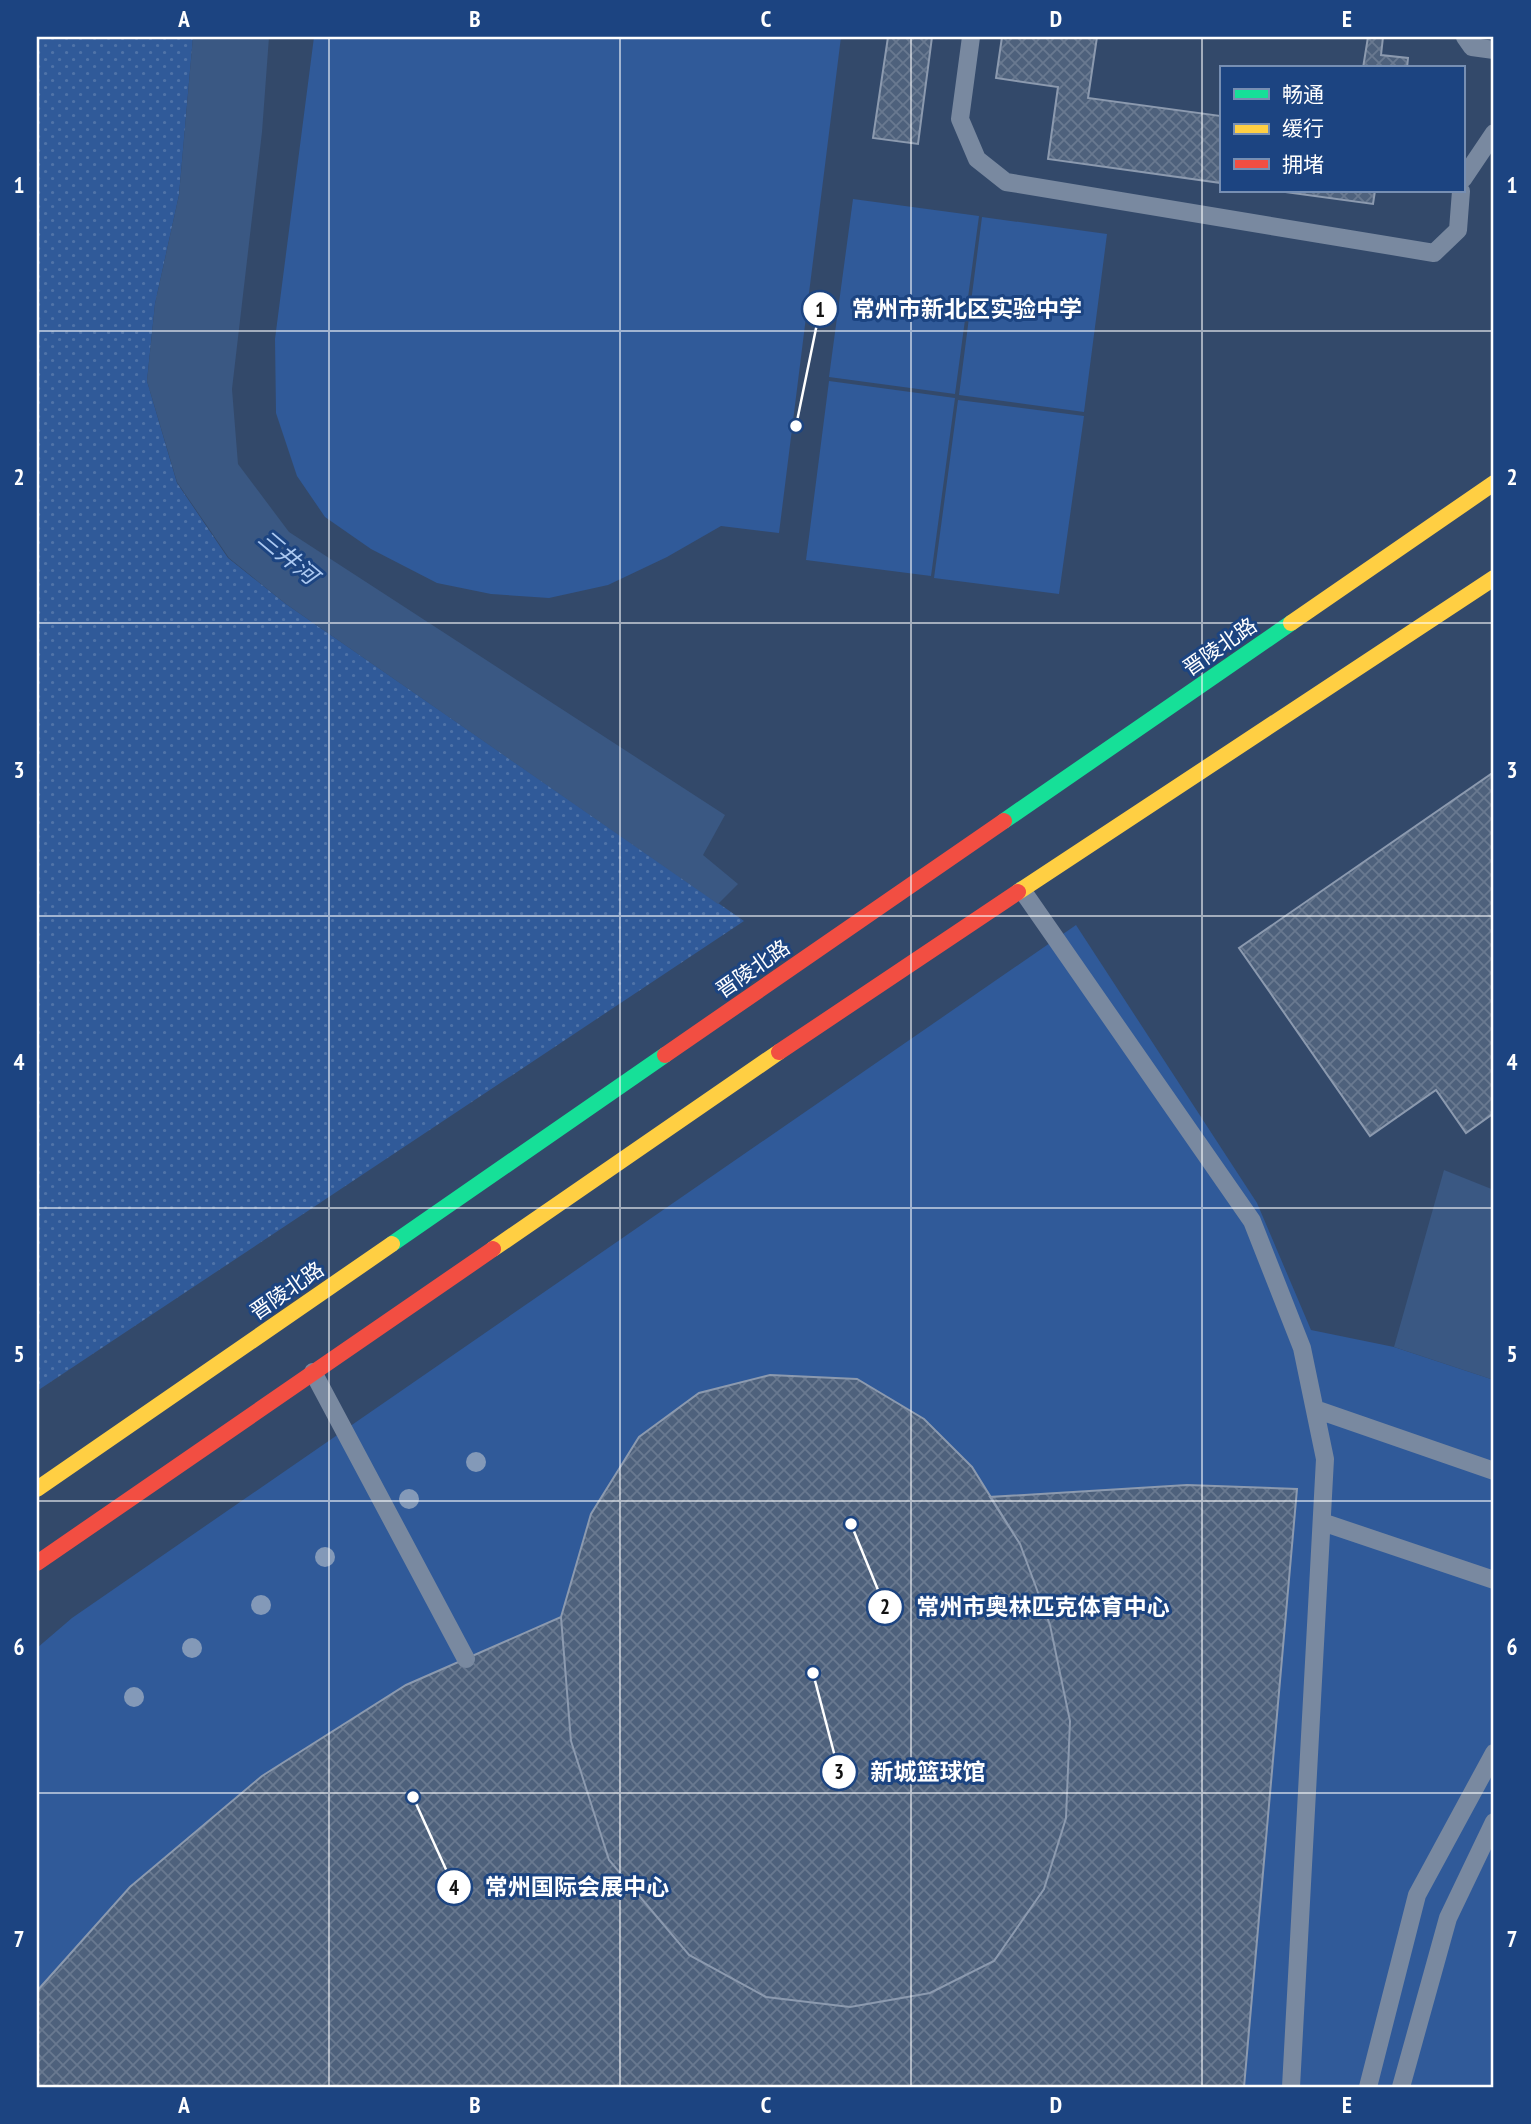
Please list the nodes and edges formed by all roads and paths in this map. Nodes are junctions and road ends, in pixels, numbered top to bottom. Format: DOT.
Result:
graph roads {
  1 [pos="971,37"];
  2 [pos="1465,37"];
  3 [pos="1494,50"];
  4 [pos="1494,133"];
  5 [pos="1464,178"];
  6 [pos="1461,192"];
  7 [pos="1494,483"];
  8 [pos="1494,578"];
  9 [pos="1022,890"];
  10 [pos="313,1372"];
  11 [pos="1315,1409"];
  12 [pos="1494,1471"];
  13 [pos="37,1489"];
  14 [pos="1322,1522"];
  15 [pos="37,1563"];
  16 [pos="1494,1580"];
  17 [pos="466,1659"];
  18 [pos="1494,1753"];
  19 [pos="1494,1822"];
  20 [pos="1291,2087"];
  21 [pos="1368,2087"];
  22 [pos="1401,2087"];
  1 -- 6 [label="lane"];
  2 -- 3 [label="lane"];
  4 -- 5 [label="lane"];
  7 -- 13 [label="main road, 晋陵北路"];
  8 -- 9 [label="main road"];
  9 -- 10 [label="main road"];
  9 -- 11 [label="lane"];
  10 -- 15 [label="main road"];
  10 -- 17 [label="lane"];
  11 -- 12 [label="lane"];
  11 -- 14 [label="lane"];
  14 -- 16 [label="lane"];
  14 -- 20 [label="lane"];
  18 -- 21 [label="lane"];
  19 -- 22 [label="lane"];
}
